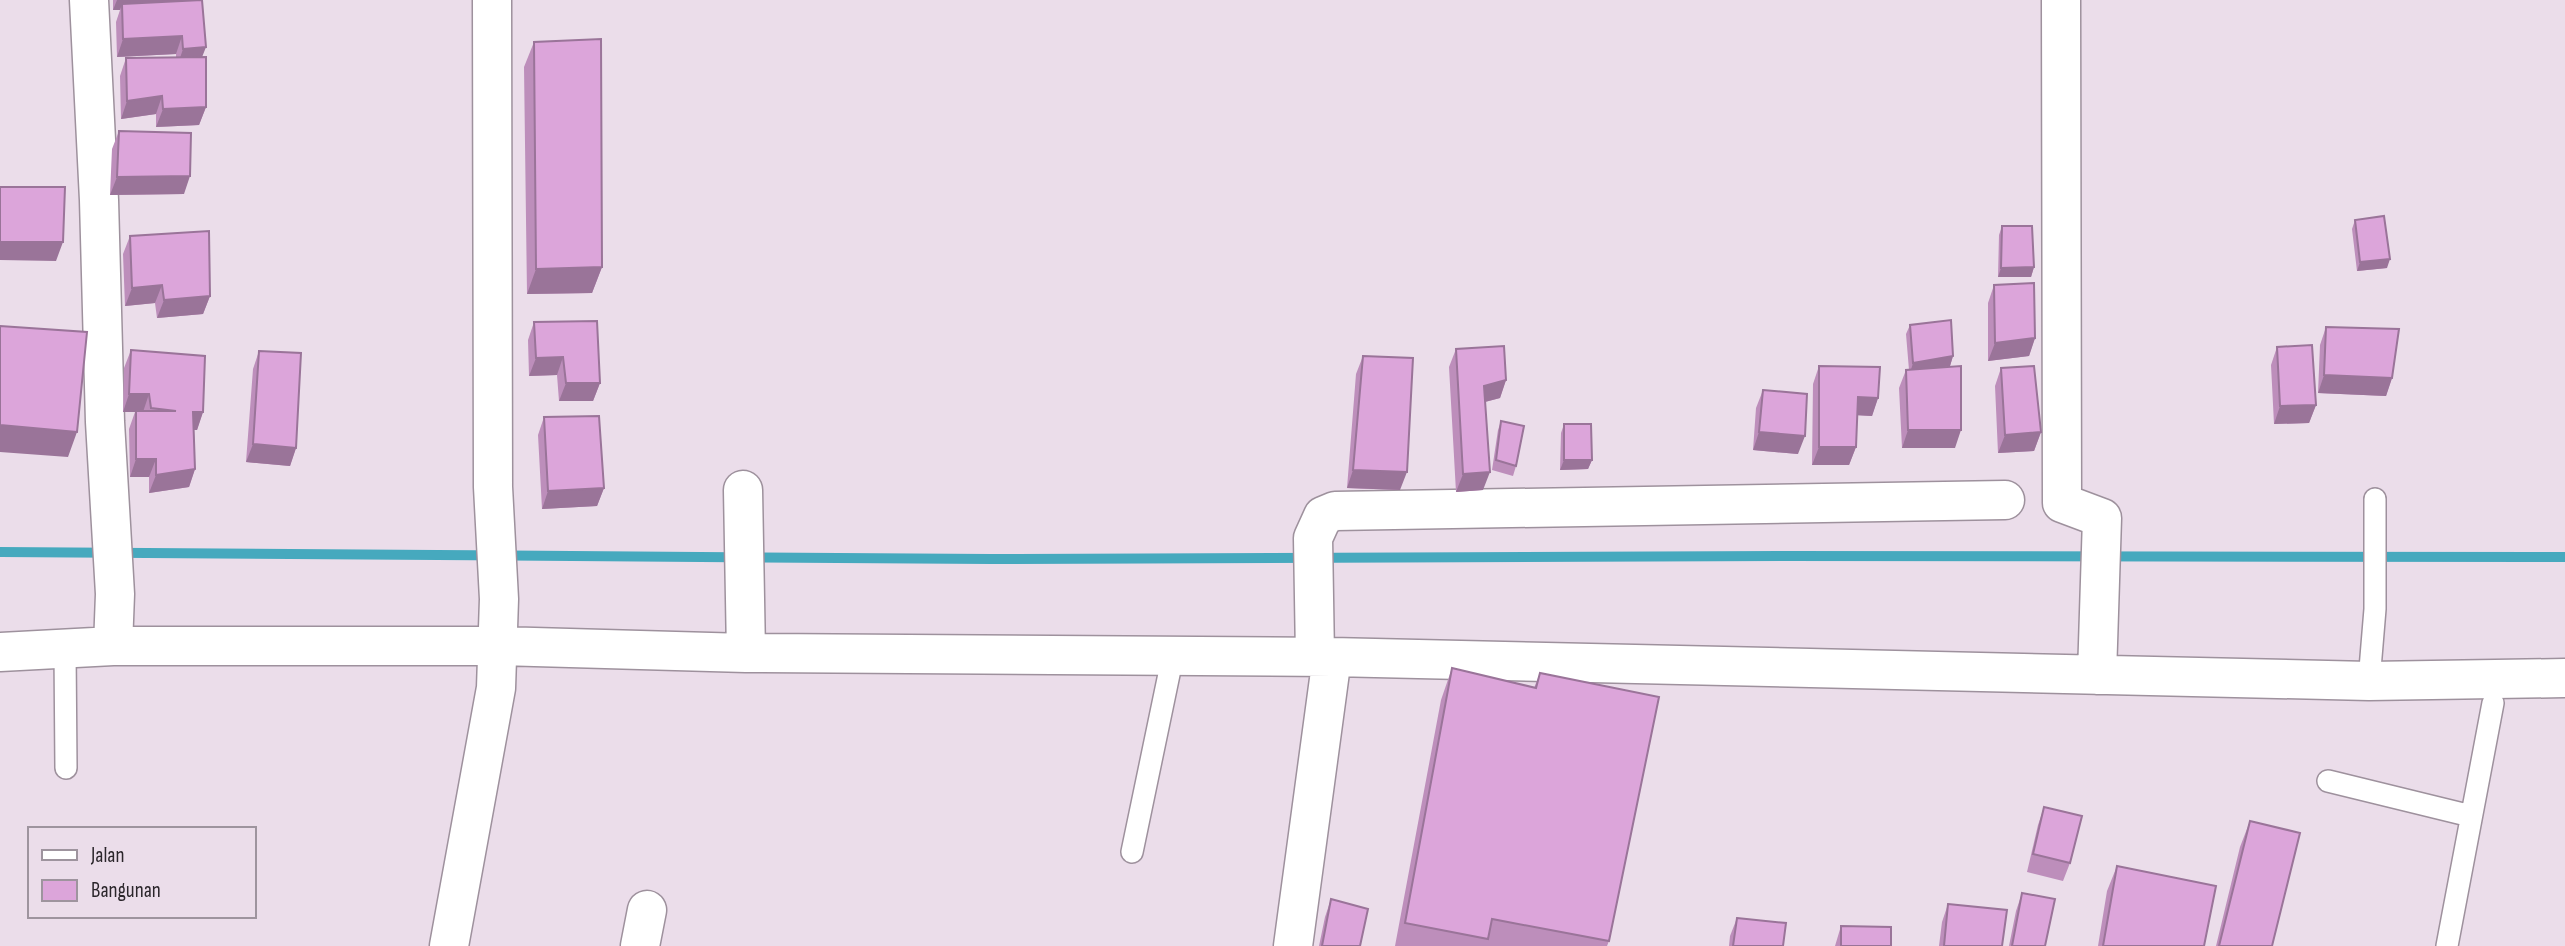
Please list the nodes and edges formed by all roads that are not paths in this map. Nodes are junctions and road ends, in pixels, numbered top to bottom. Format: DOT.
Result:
graph roads {
  1 [pos="89,0"];
  2 [pos="492,0"];
  3 [pos="2061,0"];
  4 [pos="2375,499"];
  5 [pos="2005,500"];
  6 [pos="743,503"];
  7 [pos="113,646"];
  8 [pos="496,646"];
  9 [pos="1321,648"];
  10 [pos="65,650"];
  11 [pos="0,652"];
  12 [pos="746,653"];
  13 [pos="1172,655"];
  14 [pos="2097,657"];
  15 [pos="2565,678"];
  16 [pos="2369,681"];
  17 [pos="2493,704"];
  18 [pos="66,768"];
  19 [pos="2328,781"];
  20 [pos="2470,816"];
  21 [pos="1132,852"];
  22 [pos="449,946"];
  23 [pos="1293,946"];
  24 [pos="2447,946"];
  1 -- 7 [label="street"];
  2 -- 8 [label="street"];
  3 -- 14 [label="street"];
  4 -- 16 [label="lane"];
  5 -- 9 [label="street"];
  6 -- 12 [label="street"];
  7 -- 8 [label="street"];
  7 -- 10 [label="street"];
  8 -- 12 [label="street"];
  8 -- 22 [label="street"];
  9 -- 13 [label="street"];
  9 -- 14 [label="street"];
  9 -- 23 [label="street"];
  10 -- 11 [label="street"];
  10 -- 18 [label="lane"];
  12 -- 13 [label="street"];
  13 -- 21 [label="lane"];
  14 -- 16 [label="street"];
  15 -- 16 [label="street"];
  17 -- 20 [label="lane"];
  19 -- 20 [label="lane"];
  20 -- 24 [label="lane"];
}
